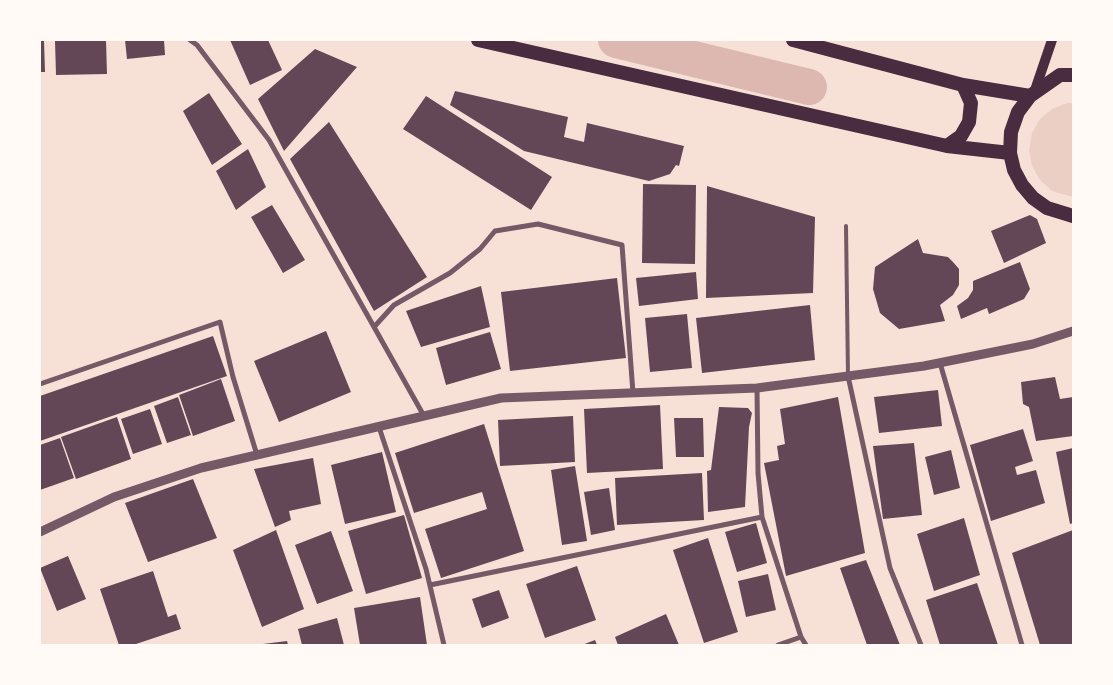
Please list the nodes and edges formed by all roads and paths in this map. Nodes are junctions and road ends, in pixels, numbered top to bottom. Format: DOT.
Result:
graph roads {
  1 [pos="190,40"];
  2 [pos="478,40"];
  3 [pos="792,40"];
  4 [pos="1052,40"];
  5 [pos="1073,75"];
  6 [pos="963,85"];
  7 [pos="1032,94"];
  8 [pos="947,146"];
  9 [pos="1010,153"];
  10 [pos="1073,216"];
  11 [pos="846,226"];
  12 [pos="374,327"];
  13 [pos="1073,331"];
  14 [pos="940,363"];
  15 [pos="848,376"];
  16 [pos="40,384"];
  17 [pos="757,388"];
  18 [pos="633,393"];
  19 [pos="424,416"];
  20 [pos="379,426"];
  21 [pos="257,455"];
  22 [pos="762,517"];
  23 [pos="40,532"];
  24 [pos="430,584"];
  25 [pos="801,637"];
  26 [pos="444,645"];
  27 [pos="778,645"];
  28 [pos="806,645"];
  29 [pos="921,645"];
  30 [pos="1022,645"];
  1 -- 12 [label="street"];
  2 -- 8 [label="highway"];
  3 -- 6 [label="highway"];
  4 -- 7 [label="main road"];
  5 -- 7 [label="highway"];
  6 -- 7 [label="highway"];
  6 -- 8 [label="highway"];
  7 -- 9 [label="highway"];
  8 -- 9 [label="highway"];
  9 -- 10 [label="highway"];
  11 -- 15 [label="lane"];
  12 -- 18 [label="street"];
  12 -- 19 [label="street"];
  13 -- 14 [label="street"];
  14 -- 15 [label="street"];
  14 -- 30 [label="street"];
  15 -- 17 [label="street"];
  15 -- 29 [label="street"];
  16 -- 21 [label="street"];
  17 -- 18 [label="street"];
  17 -- 22 [label="street"];
  18 -- 19 [label="street"];
  19 -- 20 [label="street"];
  20 -- 21 [label="street"];
  20 -- 24 [label="street"];
  21 -- 23 [label="street"];
  22 -- 24 [label="street"];
  22 -- 25 [label="street"];
  24 -- 26 [label="street"];
  25 -- 27 [label="street"];
  25 -- 28 [label="street"];
}
